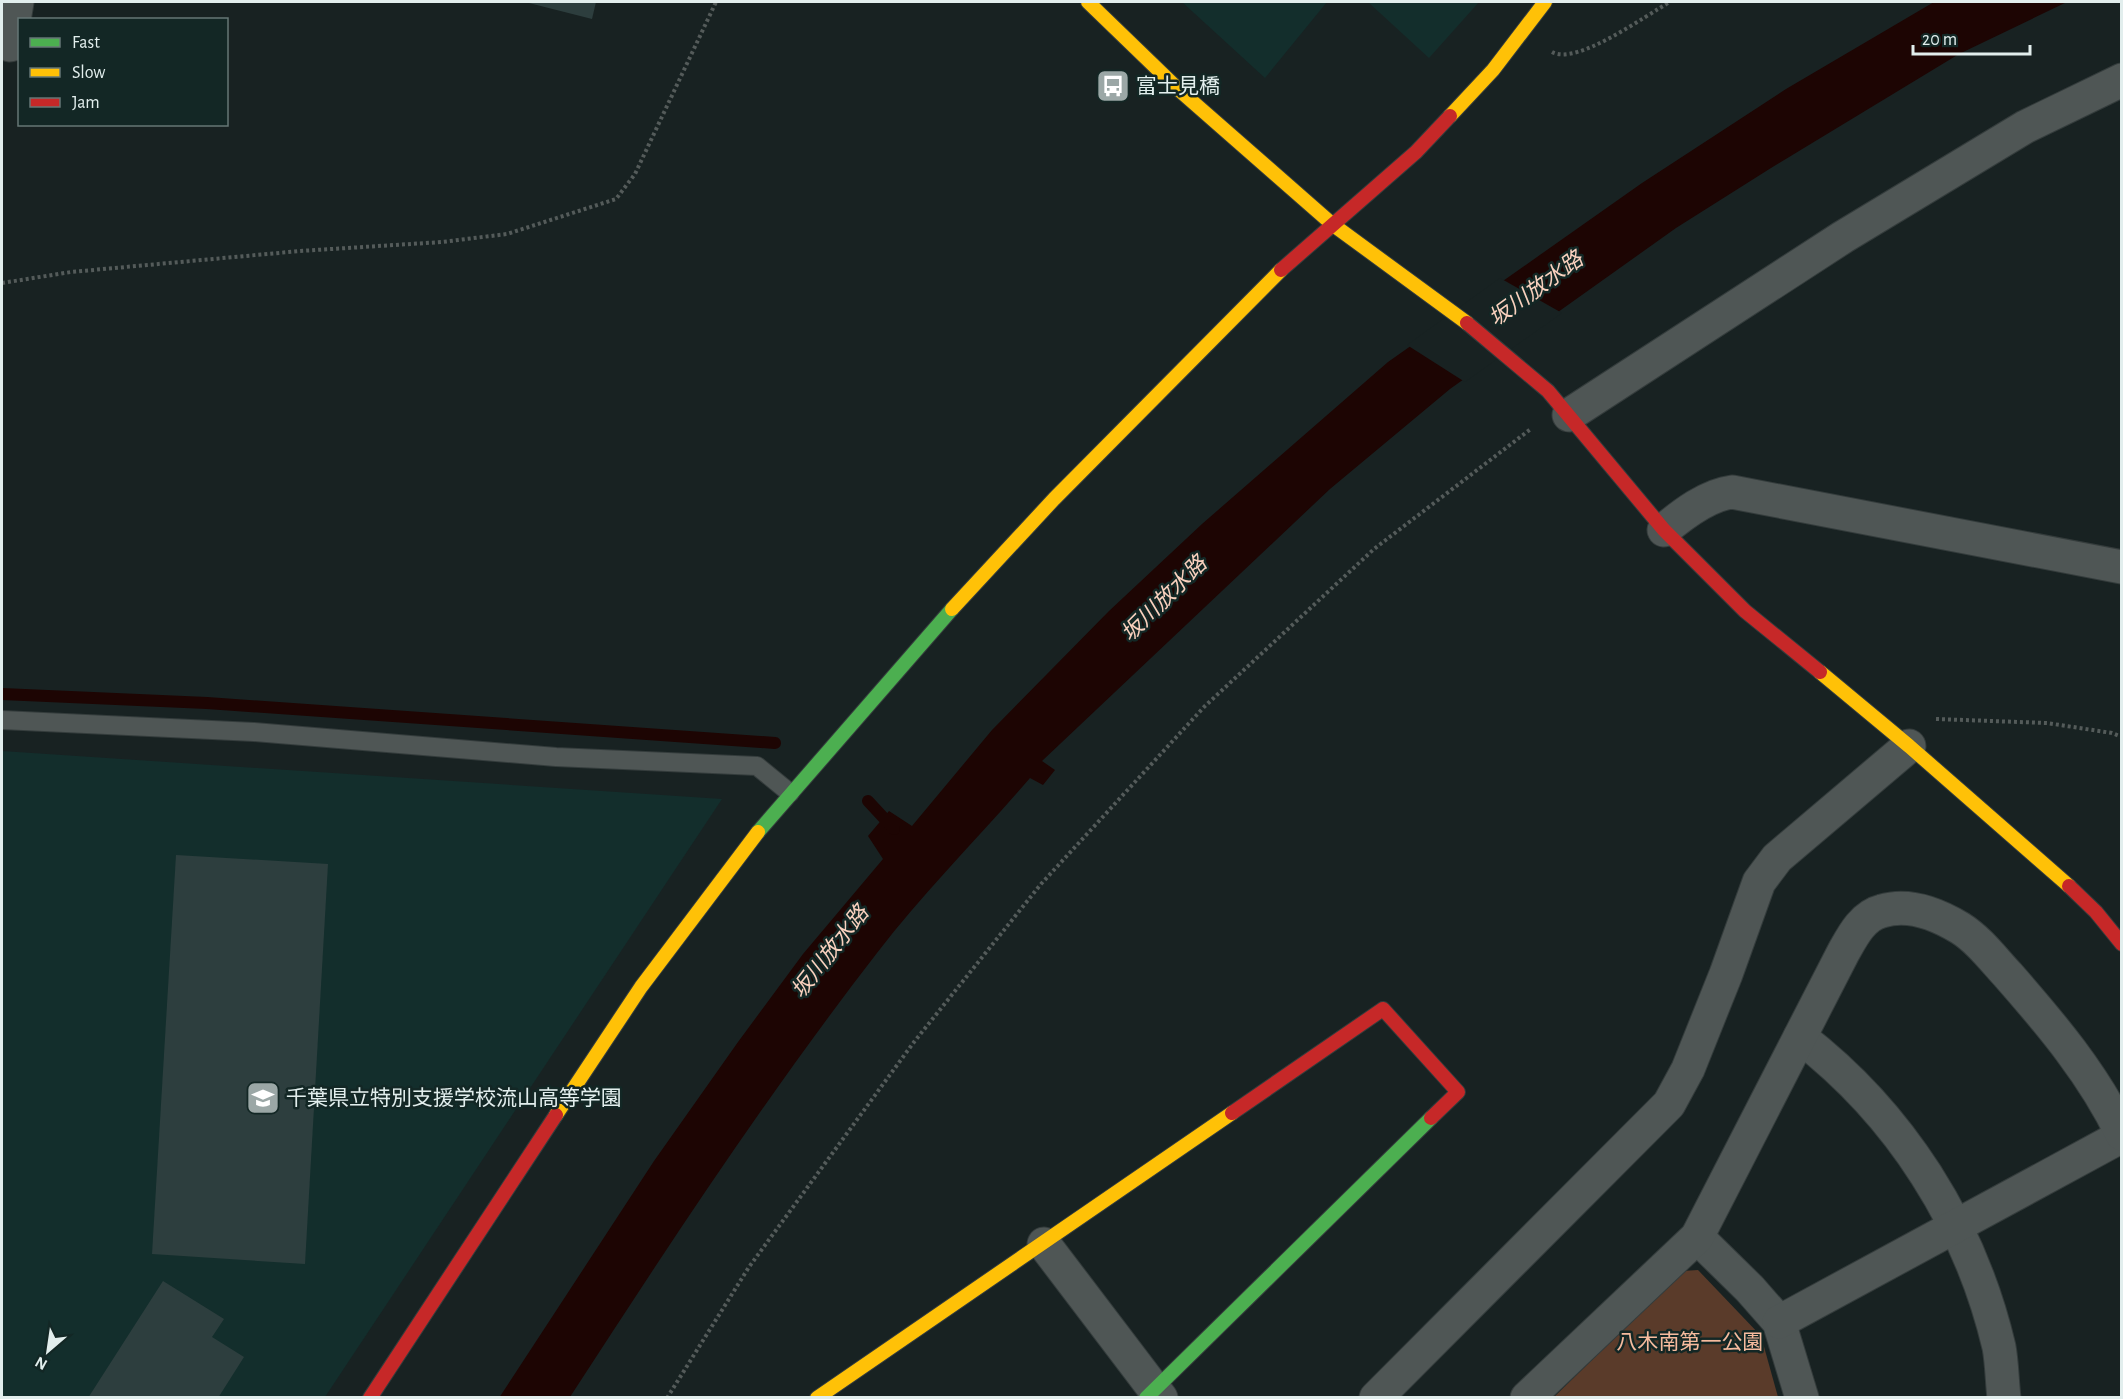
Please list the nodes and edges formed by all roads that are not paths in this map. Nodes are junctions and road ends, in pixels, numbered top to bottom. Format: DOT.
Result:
graph roads {
  1 [pos="17,2"];
  2 [pos="1088,2"];
  3 [pos="1545,2"];
  4 [pos="10,45"];
  5 [pos="2121,80"];
  6 [pos="1332,224"];
  7 [pos="1565,411"];
  8 [pos="1664,530"];
  9 [pos="2121,567"];
  10 [pos="2,720"];
  11 [pos="1909,746"];
  12 [pos="790,793"];
  13 [pos="2121,944"];
  14 [pos="1800,1037"];
  15 [pos="2121,1135"];
  16 [pos="1957,1224"];
  17 [pos="1697,1237"];
  18 [pos="1044,1244"];
  19 [pos="1779,1322"];
  20 [pos="1154,1395"];
  21 [pos="370,1398"];
  22 [pos="817,1398"];
  23 [pos="1377,1398"];
  24 [pos="1527,1398"];
  25 [pos="1802,1398"];
  26 [pos="2004,1398"];
  1 -- 4 [label="street"];
  2 -- 6 [label="street"];
  3 -- 6 [label="street"];
  5 -- 7 [label="street"];
  6 -- 7 [label="street"];
  6 -- 12 [label="street"];
  7 -- 8 [label="street"];
  8 -- 9 [label="street"];
  8 -- 11 [label="street"];
  10 -- 12 [label="lane"];
  11 -- 13 [label="street"];
  11 -- 23 [label="street"];
  12 -- 21 [label="street"];
  14 -- 15 [label="street"];
  14 -- 16 [label="street"];
  14 -- 17 [label="street"];
  15 -- 16 [label="street"];
  16 -- 19 [label="street"];
  16 -- 26 [label="street"];
  17 -- 19 [label="street"];
  17 -- 24 [label="street"];
  18 -- 20 [label="street"];
  18 -- 20 [label="street"];
  18 -- 22 [label="street"];
  19 -- 25 [label="street"];
}
